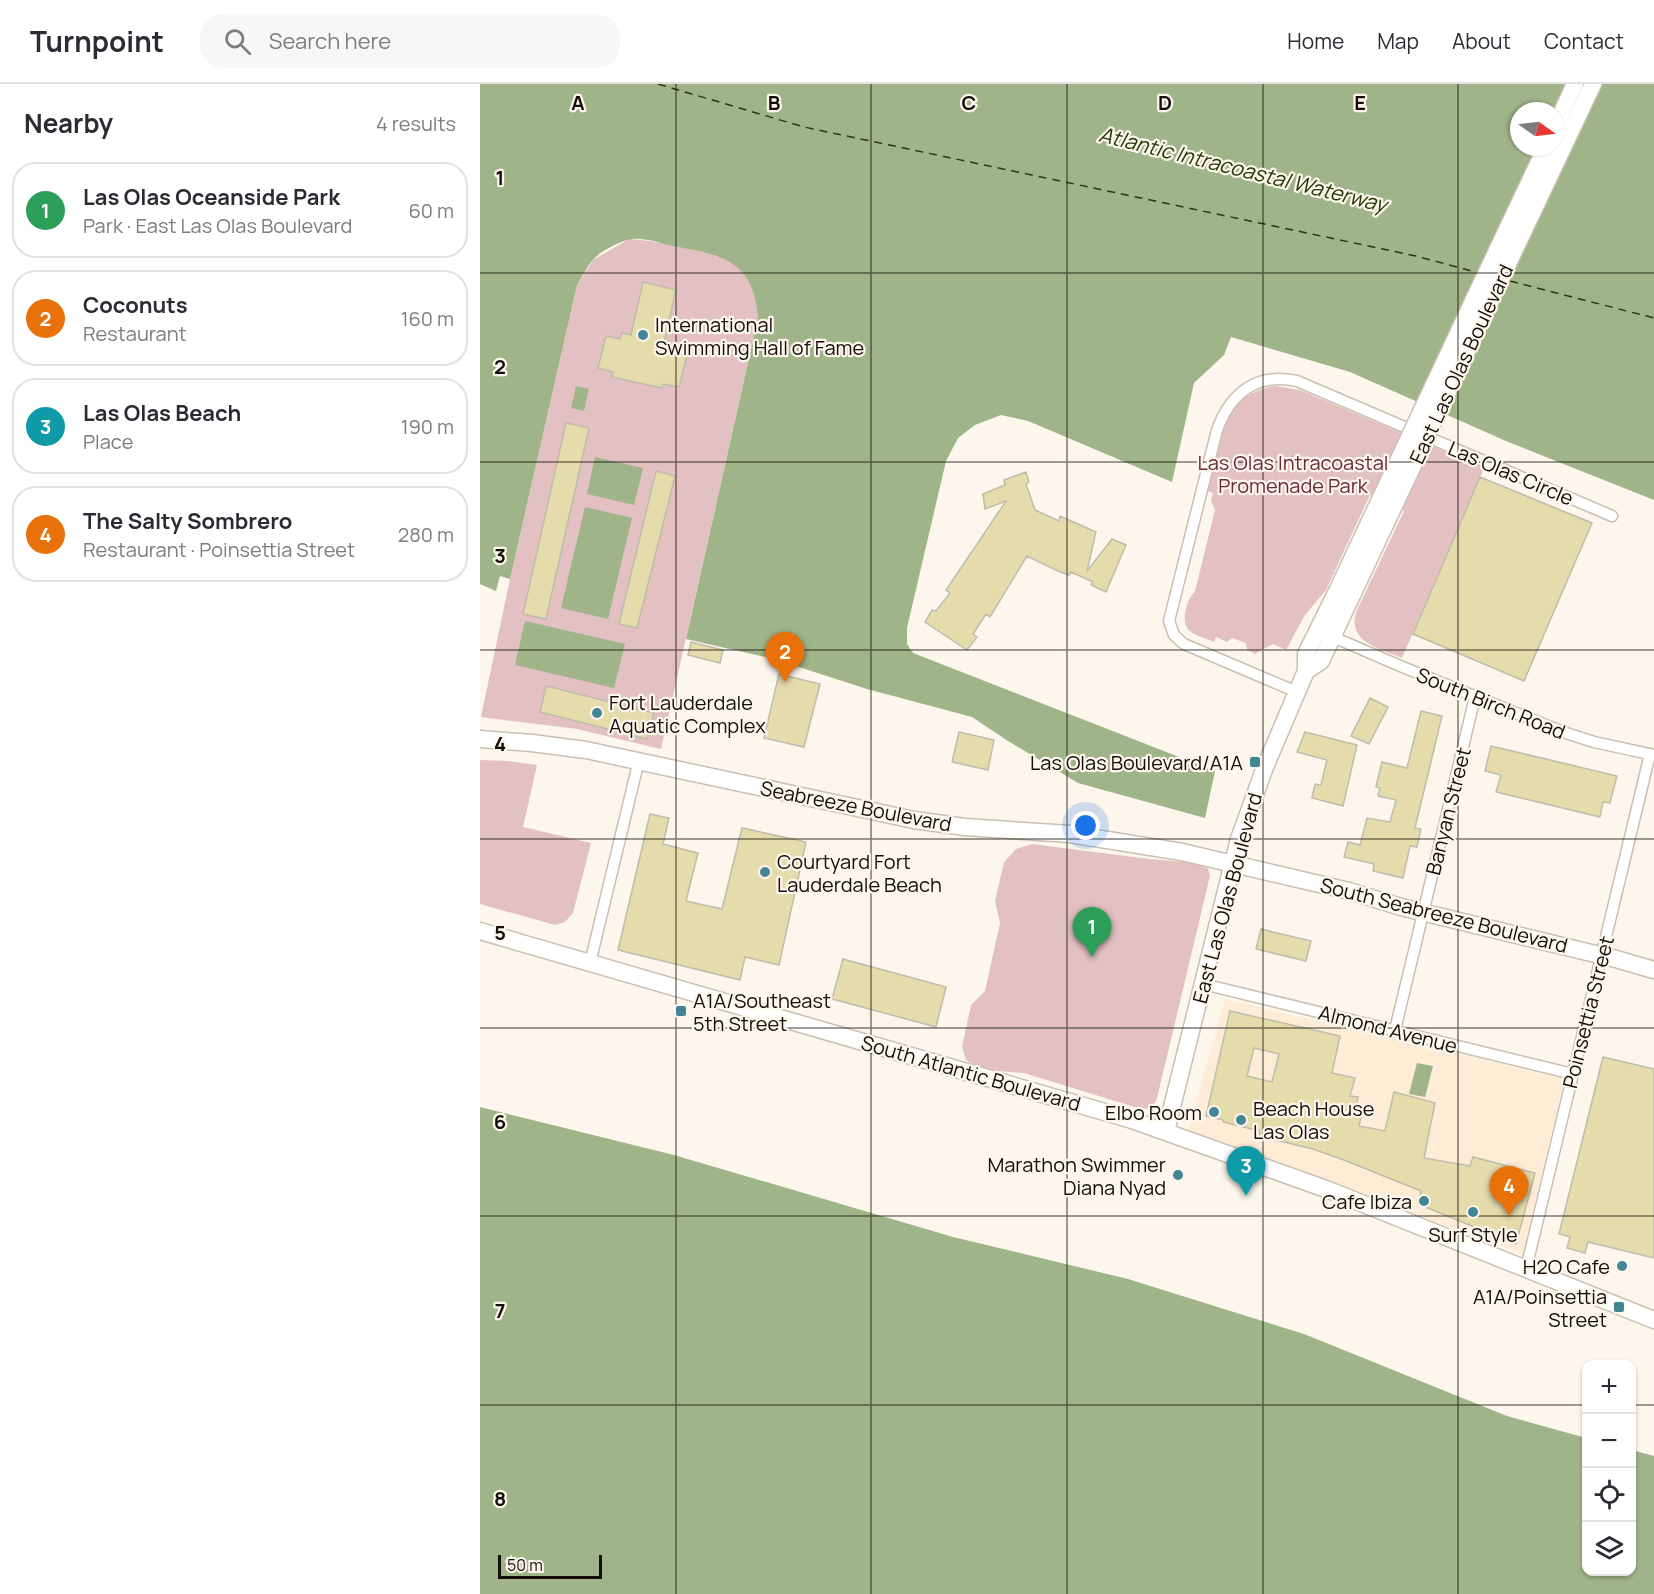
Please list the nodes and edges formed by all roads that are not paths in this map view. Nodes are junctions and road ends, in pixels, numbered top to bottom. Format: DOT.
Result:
graph roads {
  1 [pos="1575,84"];
  2 [pos="1593,84"];
  3 [pos="1564,108"];
  4 [pos="1542,156"];
  5 [pos="1612,516"];
  6 [pos="1346,590"];
  7 [pos="1333,637"];
  8 [pos="1306,671"];
  9 [pos="1297,692"];
  10 [pos="1475,697"];
  11 [pos="480,739"];
  12 [pos="1652,755"];
  13 [pos="639,760"];
  14 [pos="1233,863"];
  15 [pos="1423,912"];
  16 [pos="480,931"];
  17 [pos="1602,956"];
  18 [pos="590,963"];
  19 [pos="1654,970"];
  20 [pos="1203,984"];
  21 [pos="1395,1030"];
  22 [pos="1573,1074"];
  23 [pos="1166,1131"];
  24 [pos="1526,1269"];
  25 [pos="1654,1320"];
  1 -- 3 [label="main road"];
  2 -- 6 [label="main road, East Las Olas Boulevard, bridge"];
  4 -- 6 [label="main road, East Las Olas Boulevard, bridge"];
  5 -- 9 [label="street, Las Olas Circle"];
  6 -- 7 [label="main road, East Las Olas Boulevard"];
  6 -- 8 [label="main road, East Las Olas Boulevard"];
  7 -- 8 [label="main road, East Las Olas Boulevard"];
  7 -- 10 [label="street, South Birch Road"];
  8 -- 9 [label="main road, East Las Olas Boulevard"];
  9 -- 14 [label="main road, East Las Olas Boulevard"];
  10 -- 12 [label="street, South Birch Road"];
  10 -- 15 [label="street, Banyan Street"];
  11 -- 13 [label="main road, Seabreeze Boulevard"];
  12 -- 17 [label="street, Poinsettia Street"];
  13 -- 14 [label="main road, Seabreeze Boulevard"];
  13 -- 18 [label="street"];
  14 -- 15 [label="main road, South Seabreeze Boulevard"];
  14 -- 20 [label="main road, East Las Olas Boulevard"];
  15 -- 17 [label="main road, South Seabreeze Boulevard"];
  15 -- 21 [label="street, Banyan Street"];
  16 -- 18 [label="main road, South Atlantic Boulevard"];
  17 -- 19 [label="main road, South Seabreeze Boulevard"];
  17 -- 22 [label="street, Poinsettia Street"];
  18 -- 23 [label="main road, South Atlantic Boulevard"];
  20 -- 21 [label="street, Almond Avenue"];
  20 -- 23 [label="main road, East Las Olas Boulevard"];
  21 -- 22 [label="street, Almond Avenue"];
  22 -- 24 [label="street, Poinsettia Street"];
  23 -- 24 [label="main road, South Atlantic Boulevard"];
  24 -- 25 [label="main road, South Atlantic Boulevard"];
}
